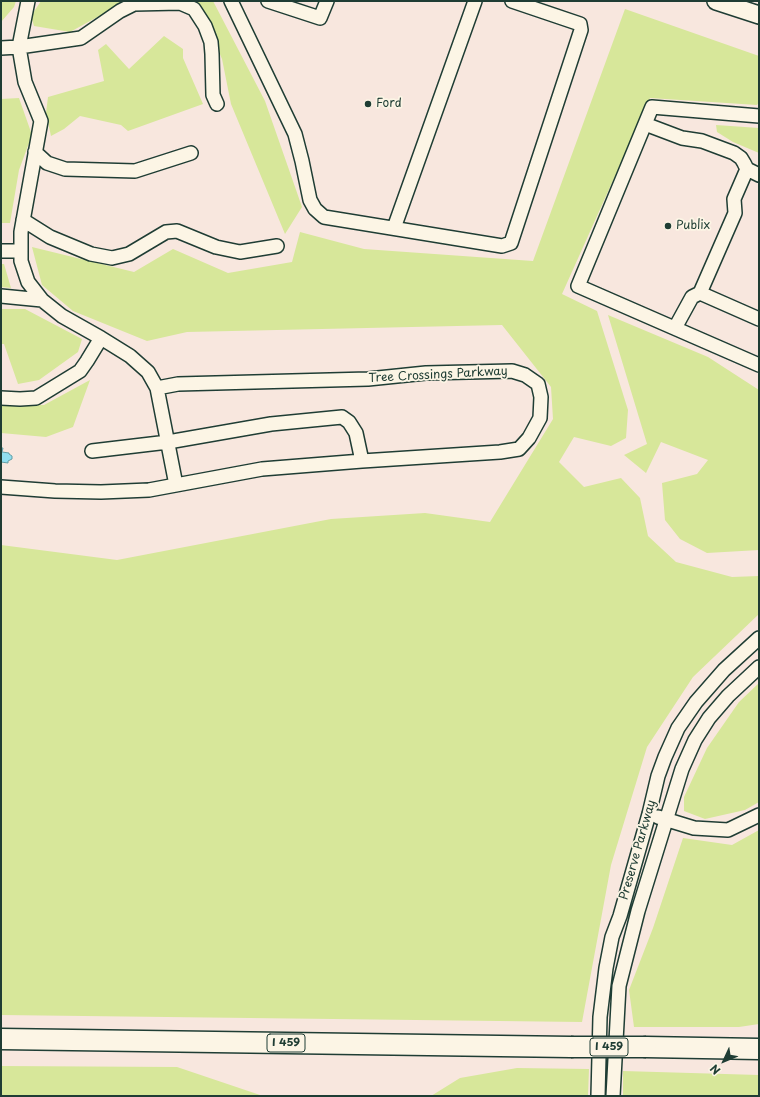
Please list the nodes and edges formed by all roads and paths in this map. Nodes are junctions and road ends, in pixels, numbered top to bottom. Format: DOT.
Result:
graph roads {
  1 [pos="28,1"];
  2 [pos="232,1"];
  3 [pos="268,1"];
  4 [pos="327,1"];
  5 [pos="476,1"];
  6 [pos="512,1"];
  7 [pos="716,1"];
  8 [pos="759,15"];
  9 [pos="18,47"];
  10 [pos="1,48"];
  11 [pos="217,104"];
  12 [pos="759,116"];
  13 [pos="645,124"];
  14 [pos="35,152"];
  15 [pos="191,153"];
  16 [pos="747,170"];
  17 [pos="759,175"];
  18 [pos="23,220"];
  19 [pos="394,228"];
  20 [pos="277,246"];
  21 [pos="1,251"];
  22 [pos="21,251"];
  23 [pos="700,294"];
  24 [pos="1,296"];
  25 [pos="42,300"];
  26 [pos="759,319"];
  27 [pos="676,328"];
  28 [pos="101,338"];
  29 [pos="759,365"];
  30 [pos="157,388"];
  31 [pos="1,398"];
  32 [pos="168,442"];
  33 [pos="92,451"];
  34 [pos="362,461"];
  35 [pos="176,485"];
  36 [pos="1,488"];
  37 [pos="759,638"];
  38 [pos="759,667"];
  39 [pos="649,814"];
  40 [pos="759,815"];
  41 [pos="666,819"];
  42 [pos="1,1039"];
  43 [pos="759,1044"];
  44 [pos="713,1048"];
  45 [pos="759,1049"];
  46 [pos="598,1096"];
  47 [pos="613,1096"];
  1 -- 9 [label="street"];
  2 -- 19 [label="street"];
  3 -- 4 [label="street"];
  5 -- 19 [label="street"];
  6 -- 19 [label="street"];
  7 -- 8 [label="main road"];
  9 -- 10 [label="street"];
  9 -- 11 [label="street"];
  9 -- 14 [label="street"];
  12 -- 13 [label="street"];
  13 -- 16 [label="street"];
  13 -- 27 [label="street"];
  14 -- 15 [label="street"];
  14 -- 18 [label="street"];
  16 -- 17 [label="street"];
  16 -- 23 [label="street"];
  18 -- 20 [label="street"];
  18 -- 22 [label="street"];
  21 -- 22 [label="street"];
  22 -- 25 [label="street"];
  23 -- 26 [label="street"];
  23 -- 27 [label="street"];
  24 -- 25 [label="street"];
  25 -- 28 [label="street"];
  27 -- 29 [label="street"];
  28 -- 30 [label="street"];
  28 -- 31 [label="street"];
  30 -- 32 [label="street"];
  30 -- 34 [label="street, Tree Crossings Parkway"];
  32 -- 33 [label="street"];
  32 -- 34 [label="street"];
  32 -- 35 [label="street"];
  34 -- 35 [label="street, Tree Crossings Parkway"];
  35 -- 36 [label="street, Tree Crossings Parkway"];
  37 -- 39 [label="street, Preserve Parkway"];
  38 -- 41 [label="street, Preserve Parkway"];
  39 -- 41 [label="street"];
  39 -- 46 [label="street, Preserve Parkway"];
  40 -- 41 [label="street"];
  41 -- 47 [label="street, Preserve Parkway"];
  42 -- 44 [label="highway, I 459, bridge"];
  43 -- 44 [label="highway"];
  44 -- 45 [label="highway, I 459"];
}
